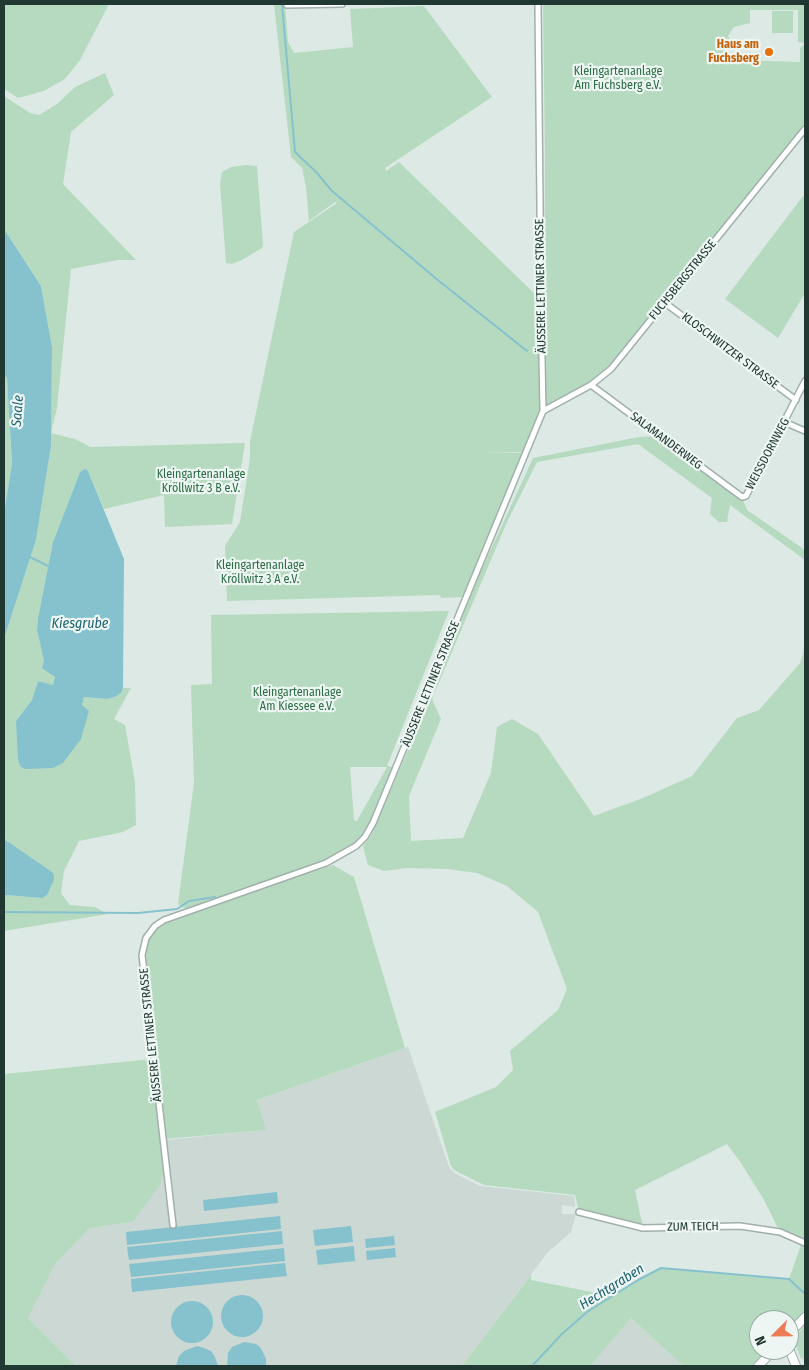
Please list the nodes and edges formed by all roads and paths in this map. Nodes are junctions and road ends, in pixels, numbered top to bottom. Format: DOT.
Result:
graph roads {
  1 [pos="287,4"];
  2 [pos="342,4"];
  3 [pos="538,4"];
  4 [pos="805,129"];
  5 [pos="665,302"];
  6 [pos="805,381"];
  7 [pos="591,385"];
  8 [pos="796,400"];
  9 [pos="543,411"];
  10 [pos="784,422"];
  11 [pos="805,431"];
  12 [pos="742,497"];
  13 [pos="579,1212"];
  14 [pos="173,1225"];
  15 [pos="805,1243"];
  1 -- 2 [label="street"];
  3 -- 9 [label="street, ÄUSSERE LETTINER STRASSE"];
  4 -- 5 [label="street, FUCHSBERGSTRASSE"];
  5 -- 7 [label="street, FUCHSBERGSTRASSE"];
  5 -- 8 [label="street, KLOSCHWITZER STRASSE"];
  6 -- 8 [label="street, WEISSDORNWEG"];
  7 -- 9 [label="street, FUCHSBERGSTRASSE"];
  7 -- 12 [label="street, SALAMANDERWEG"];
  8 -- 10 [label="street, WEISSDORNWEG"];
  9 -- 14 [label="street, ÄUSSERE LETTINER STRASSE"];
  10 -- 11 [label="street"];
  10 -- 12 [label="street, WEISSDORNWEG"];
  13 -- 15 [label="street, ZUM TEICH"];
}
